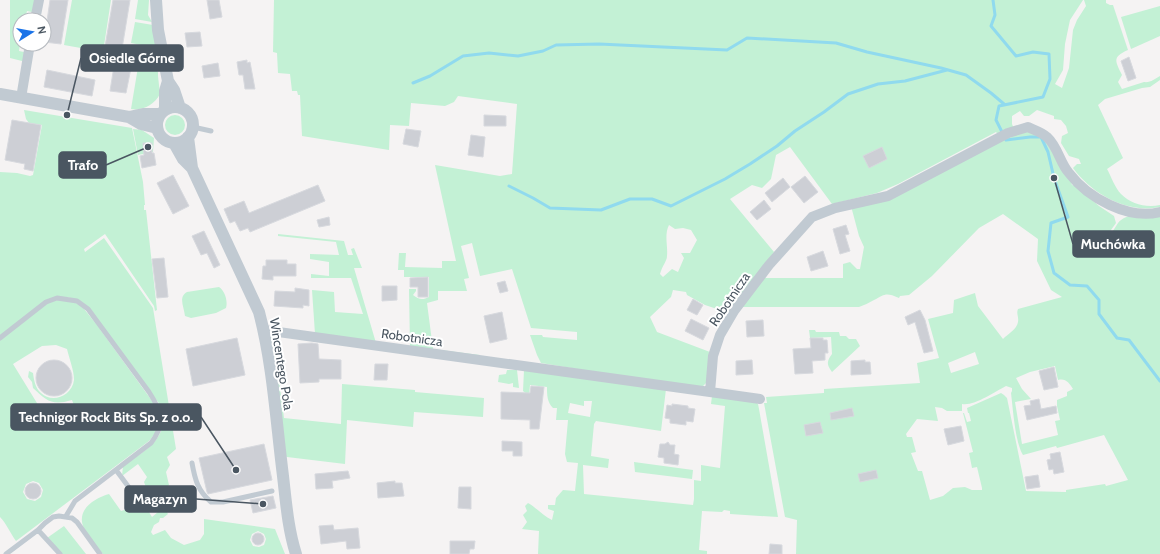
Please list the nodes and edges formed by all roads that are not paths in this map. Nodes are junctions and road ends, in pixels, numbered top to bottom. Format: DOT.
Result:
graph roads {
  1 [pos="39,0"];
  2 [pos="156,0"];
  3 [pos="37,12"];
  4 [pos="29,52"];
  5 [pos="168,80"];
  6 [pos="0,94"];
  7 [pos="21,98"];
  8 [pos="180,108"];
  9 [pos="163,112"];
  10 [pos="129,117"];
  11 [pos="157,128"];
  12 [pos="211,131"];
  13 [pos="190,132"];
  14 [pos="174,143"];
  15 [pos="192,168"];
  16 [pos="1160,212"];
  17 [pos="264,330"];
  18 [pos="0,338"];
  19 [pos="710,392"];
  20 [pos="760,399"];
  21 [pos="192,463"];
  22 [pos="116,470"];
  23 [pos="272,491"];
  24 [pos="142,505"];
  25 [pos="66,516"];
  26 [pos="38,530"];
  27 [pos="6,554"];
  28 [pos="60,554"];
  29 [pos="100,554"];
  30 [pos="296,554"];
  1 -- 3 [label="street"];
  2 -- 5 [label="street"];
  4 -- 7 [label="street"];
  5 -- 8 [label="street"];
  5 -- 9 [label="street"];
  6 -- 7 [label="street"];
  7 -- 10 [label="street"];
  8 -- 9 [label="street"];
  8 -- 13 [label="street"];
  9 -- 10 [label="street"];
  9 -- 11 [label="street"];
  10 -- 11 [label="street"];
  11 -- 14 [label="street"];
  12 -- 13 [label="lane"];
  13 -- 14 [label="street"];
  13 -- 15 [label="street, Wincentego Pola"];
  14 -- 15 [label="street, Wincentego Pola"];
  15 -- 17 [label="street, Wincentego Pola"];
  16 -- 19 [label="street, Robotnicza"];
  17 -- 19 [label="street, Robotnicza"];
  17 -- 30 [label="street, Wincentego Pola"];
  18 -- 22 [label="lane"];
  19 -- 20 [label="street"];
  21 -- 23 [label="lane"];
  22 -- 24 [label="lane"];
  22 -- 25 [label="lane"];
  25 -- 26 [label="lane"];
  25 -- 29 [label="lane"];
  26 -- 27 [label="lane"];
  26 -- 28 [label="lane"];
}
